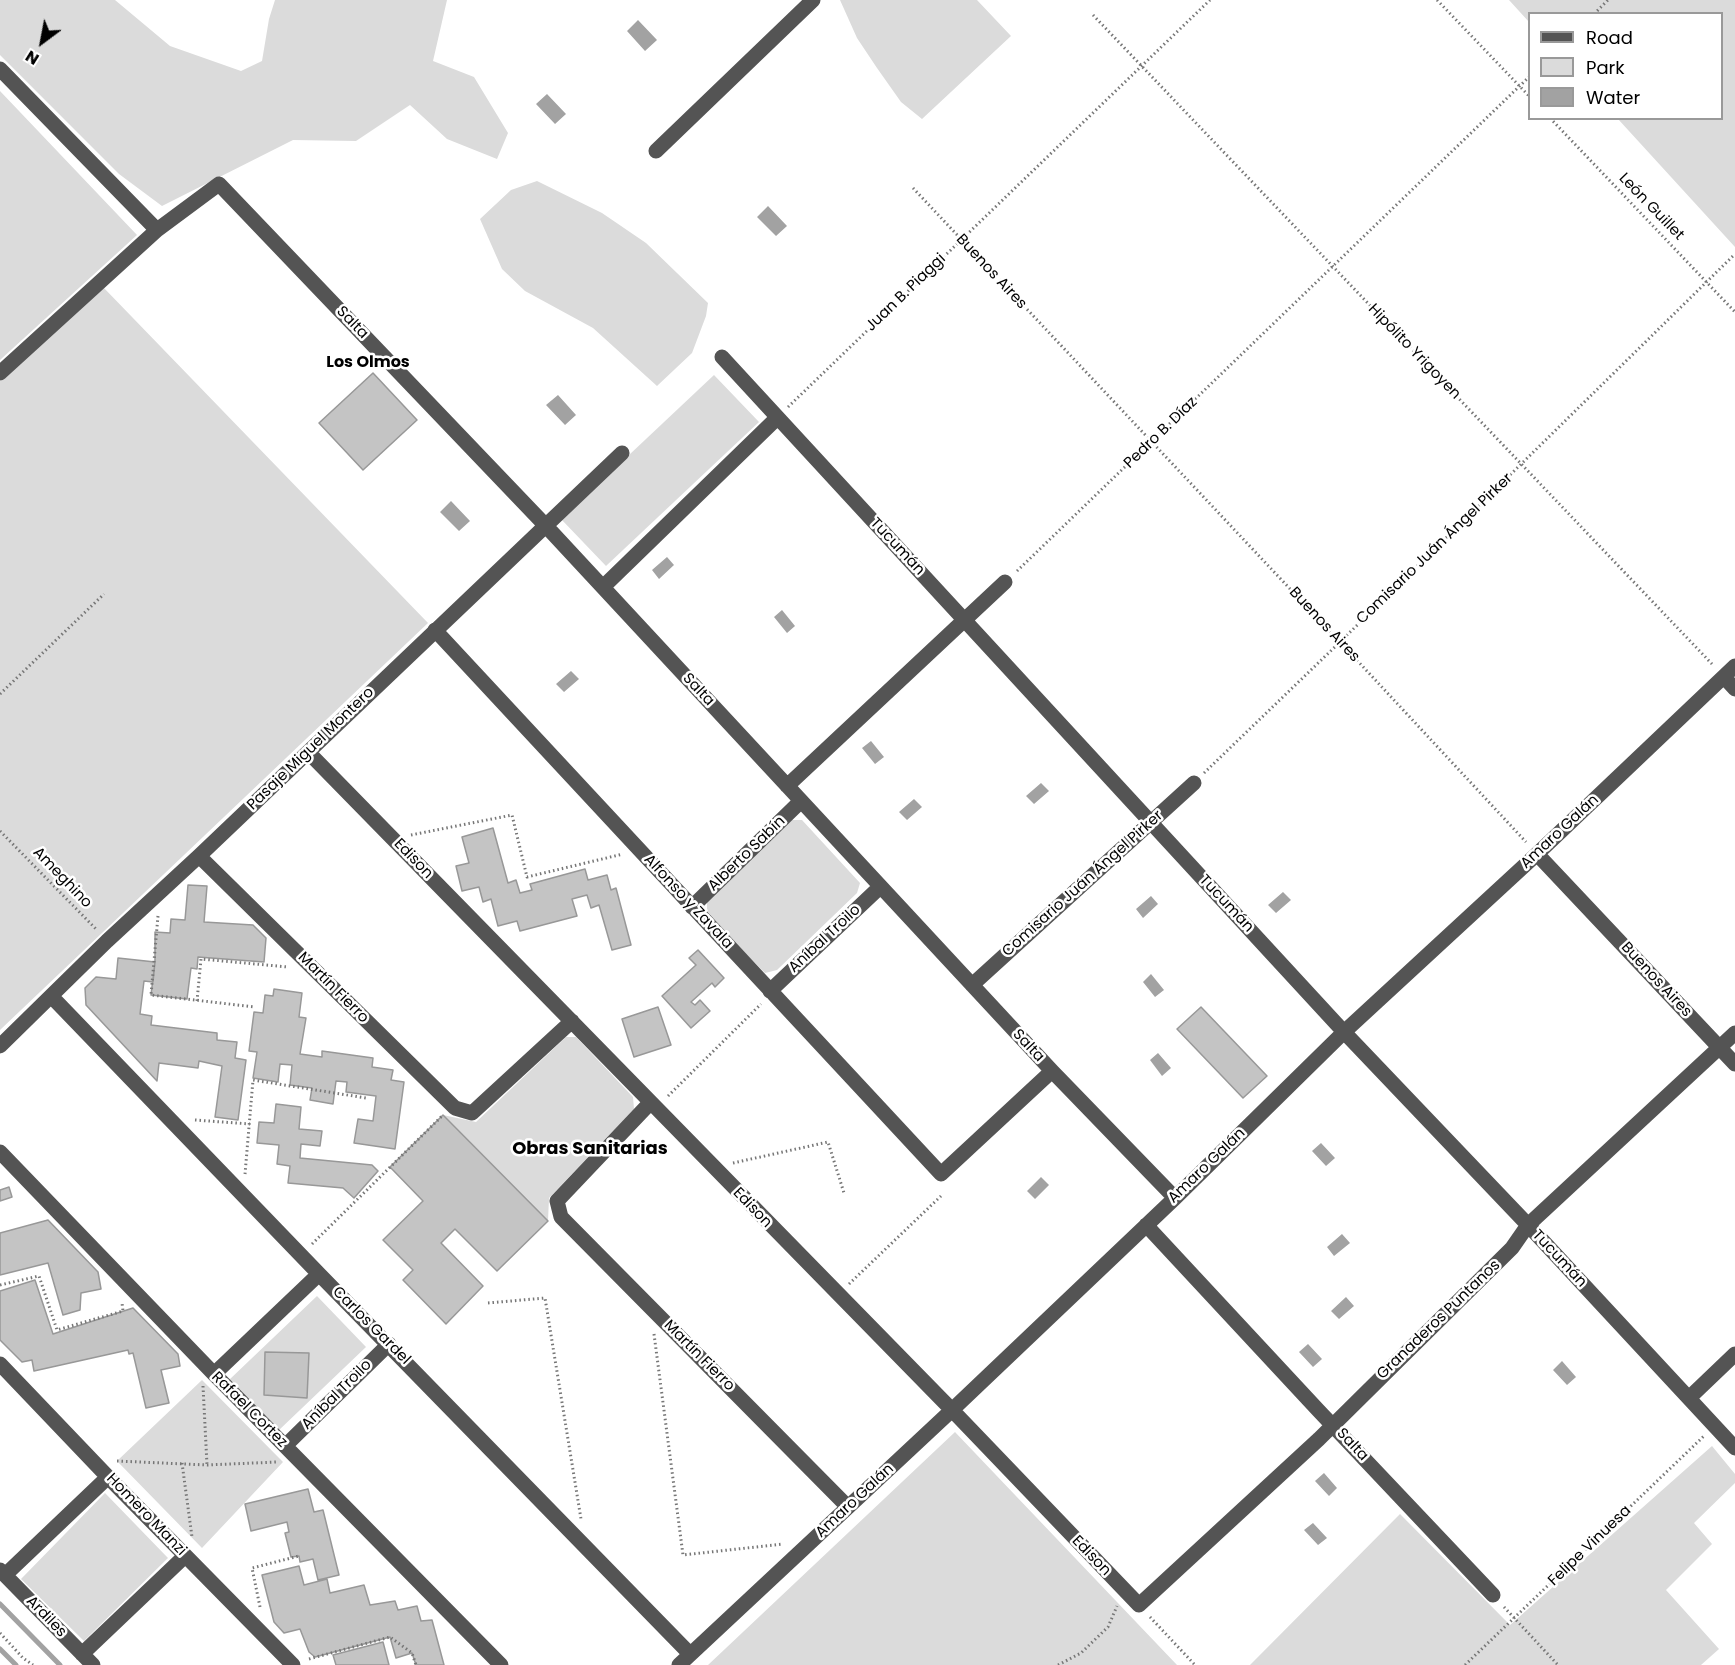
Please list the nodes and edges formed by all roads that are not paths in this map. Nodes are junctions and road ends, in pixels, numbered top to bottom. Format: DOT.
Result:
graph roads {
  1 [pos="813,0"];
  2 [pos="0,69"];
  3 [pos="656,151"];
  4 [pos="157,230"];
  5 [pos="722,357"];
  6 [pos="0,373"];
  7 [pos="777,418"];
  8 [pos="622,453"];
  9 [pos="546,526"];
  10 [pos="1005,582"];
  11 [pos="603,587"];
  12 [pos="964,620"];
  13 [pos="435,630"];
  14 [pos="1729,671"];
  15 [pos="1735,689"];
  16 [pos="308,752"];
  17 [pos="1194,783"];
  18 [pos="787,786"];
  19 [pos="801,801"];
  20 [pos="1151,823"];
  21 [pos="1537,854"];
  22 [pos="199,856"];
  23 [pos="880,887"];
  24 [pos="692,907"];
  25 [pos="972,985"];
  26 [pos="52,997"];
  27 [pos="766,997"];
  28 [pos="572,1021"];
  29 [pos="1344,1032"];
  30 [pos="1735,1033"];
  31 [pos="0,1046"];
  32 [pos="1720,1047"];
  33 [pos="1735,1064"];
  34 [pos="1052,1071"];
  35 [pos="650,1103"];
  36 [pos="0,1152"];
  37 [pos="1175,1198"];
  38 [pos="1146,1225"];
  39 [pos="1528,1225"];
  40 [pos="319,1274"];
  41 [pos="389,1344"];
  42 [pos="1735,1354"];
  43 [pos="0,1364"];
  44 [pos="208,1377"];
  45 [pos="1689,1398"];
  46 [pos="952,1410"];
  47 [pos="1332,1425"];
  48 [pos="285,1446"];
  49 [pos="1735,1448"];
  50 [pos="108,1477"];
  51 [pos="848,1507"];
  52 [pos="185,1556"];
  53 [pos="2,1572"];
  54 [pos="1493,1594"];
  55 [pos="1139,1605"];
  56 [pos="82,1654"];
  57 [pos="690,1654"];
  58 [pos="93,1665"];
  59 [pos="292,1665"];
  60 [pos="501,1665"];
  61 [pos="679,1665"];
  1 -- 3 [label="street"];
  2 -- 4 [label="street"];
  4 -- 6 [label="street"];
  4 -- 9 [label="street, Salta"];
  5 -- 7 [label="street, Tucumán"];
  7 -- 11 [label="street"];
  7 -- 12 [label="street, Tucumán"];
  8 -- 9 [label="street, Pasaje Miguel Montero"];
  9 -- 11 [label="street, Salta"];
  9 -- 13 [label="street, Pasaje Miguel Montero"];
  10 -- 12 [label="street"];
  11 -- 18 [label="street, Salta"];
  12 -- 18 [label="street"];
  12 -- 20 [label="street, Tucumán"];
  13 -- 16 [label="street, Pasaje Miguel Montero"];
  13 -- 24 [label="street, Alfonso y Zavala"];
  14 -- 15 [label="street"];
  14 -- 21 [label="street, Amaro Galán"];
  16 -- 22 [label="street, Pasaje Miguel Montero"];
  16 -- 28 [label="street, Edison"];
  17 -- 20 [label="street, Comisario Juán Ángel Pirker"];
  18 -- 19 [label="street, Salta"];
  19 -- 23 [label="street, Salta"];
  19 -- 24 [label="street, Alberto Sabín"];
  20 -- 25 [label="street, Comisario Juán Ángel Pirker"];
  20 -- 29 [label="street, Tucumán"];
  21 -- 29 [label="street, Amaro Galán"];
  21 -- 32 [label="street, Buenos Aires"];
  22 -- 26 [label="street, Pasaje Miguel Montero"];
  22 -- 28 [label="street, Martín Fierro"];
  23 -- 25 [label="street, Salta"];
  23 -- 27 [label="street, Aníbal Troilo"];
  24 -- 27 [label="street, Alfonso y Zavala"];
  25 -- 34 [label="street, Salta"];
  26 -- 31 [label="street, Pasaje Miguel Montero"];
  26 -- 40 [label="street, Carlos Gardel"];
  27 -- 34 [label="street, Alfonso y Zavala"];
  28 -- 35 [label="street, Edison"];
  29 -- 37 [label="street, Amaro Galán"];
  29 -- 39 [label="street, Tucumán"];
  30 -- 32 [label="street, Granaderos Puntanos"];
  32 -- 33 [label="street, Buenos Aires"];
  32 -- 39 [label="street, Granaderos Puntanos"];
  34 -- 37 [label="street, Salta"];
  35 -- 46 [label="street, Edison"];
  35 -- 51 [label="street, Martín Fierro"];
  36 -- 44 [label="street, Rafael Cortez"];
  37 -- 38 [label="street, Amaro Galán"];
  38 -- 46 [label="street, Amaro Galán"];
  38 -- 47 [label="street, Salta"];
  39 -- 45 [label="street, Tucumán"];
  39 -- 47 [label="street, Granaderos Puntanos"];
  40 -- 41 [label="street, Carlos Gardel"];
  40 -- 44 [label="street"];
  41 -- 48 [label="street, Aníbal Troilo"];
  41 -- 57 [label="street, Carlos Gardel"];
  42 -- 45 [label="street"];
  43 -- 50 [label="street, Homero Manzi"];
  44 -- 48 [label="street, Rafael Cortez"];
  45 -- 49 [label="street, Tucumán"];
  46 -- 51 [label="street, Amaro Galán"];
  46 -- 55 [label="street, Edison"];
  47 -- 54 [label="street, Salta"];
  47 -- 55 [label="street, Granaderos Puntanos"];
  48 -- 60 [label="street, Rafael Cortez"];
  50 -- 52 [label="street, Homero Manzi"];
  50 -- 53 [label="street"];
  51 -- 57 [label="street, Amaro Galán"];
  52 -- 56 [label="street"];
  52 -- 59 [label="street, Homero Manzi"];
  53 -- 56 [label="street, Ardiles"];
  56 -- 58 [label="street, Ardiles"];
  57 -- 61 [label="street, Amaro Galán"];
}
